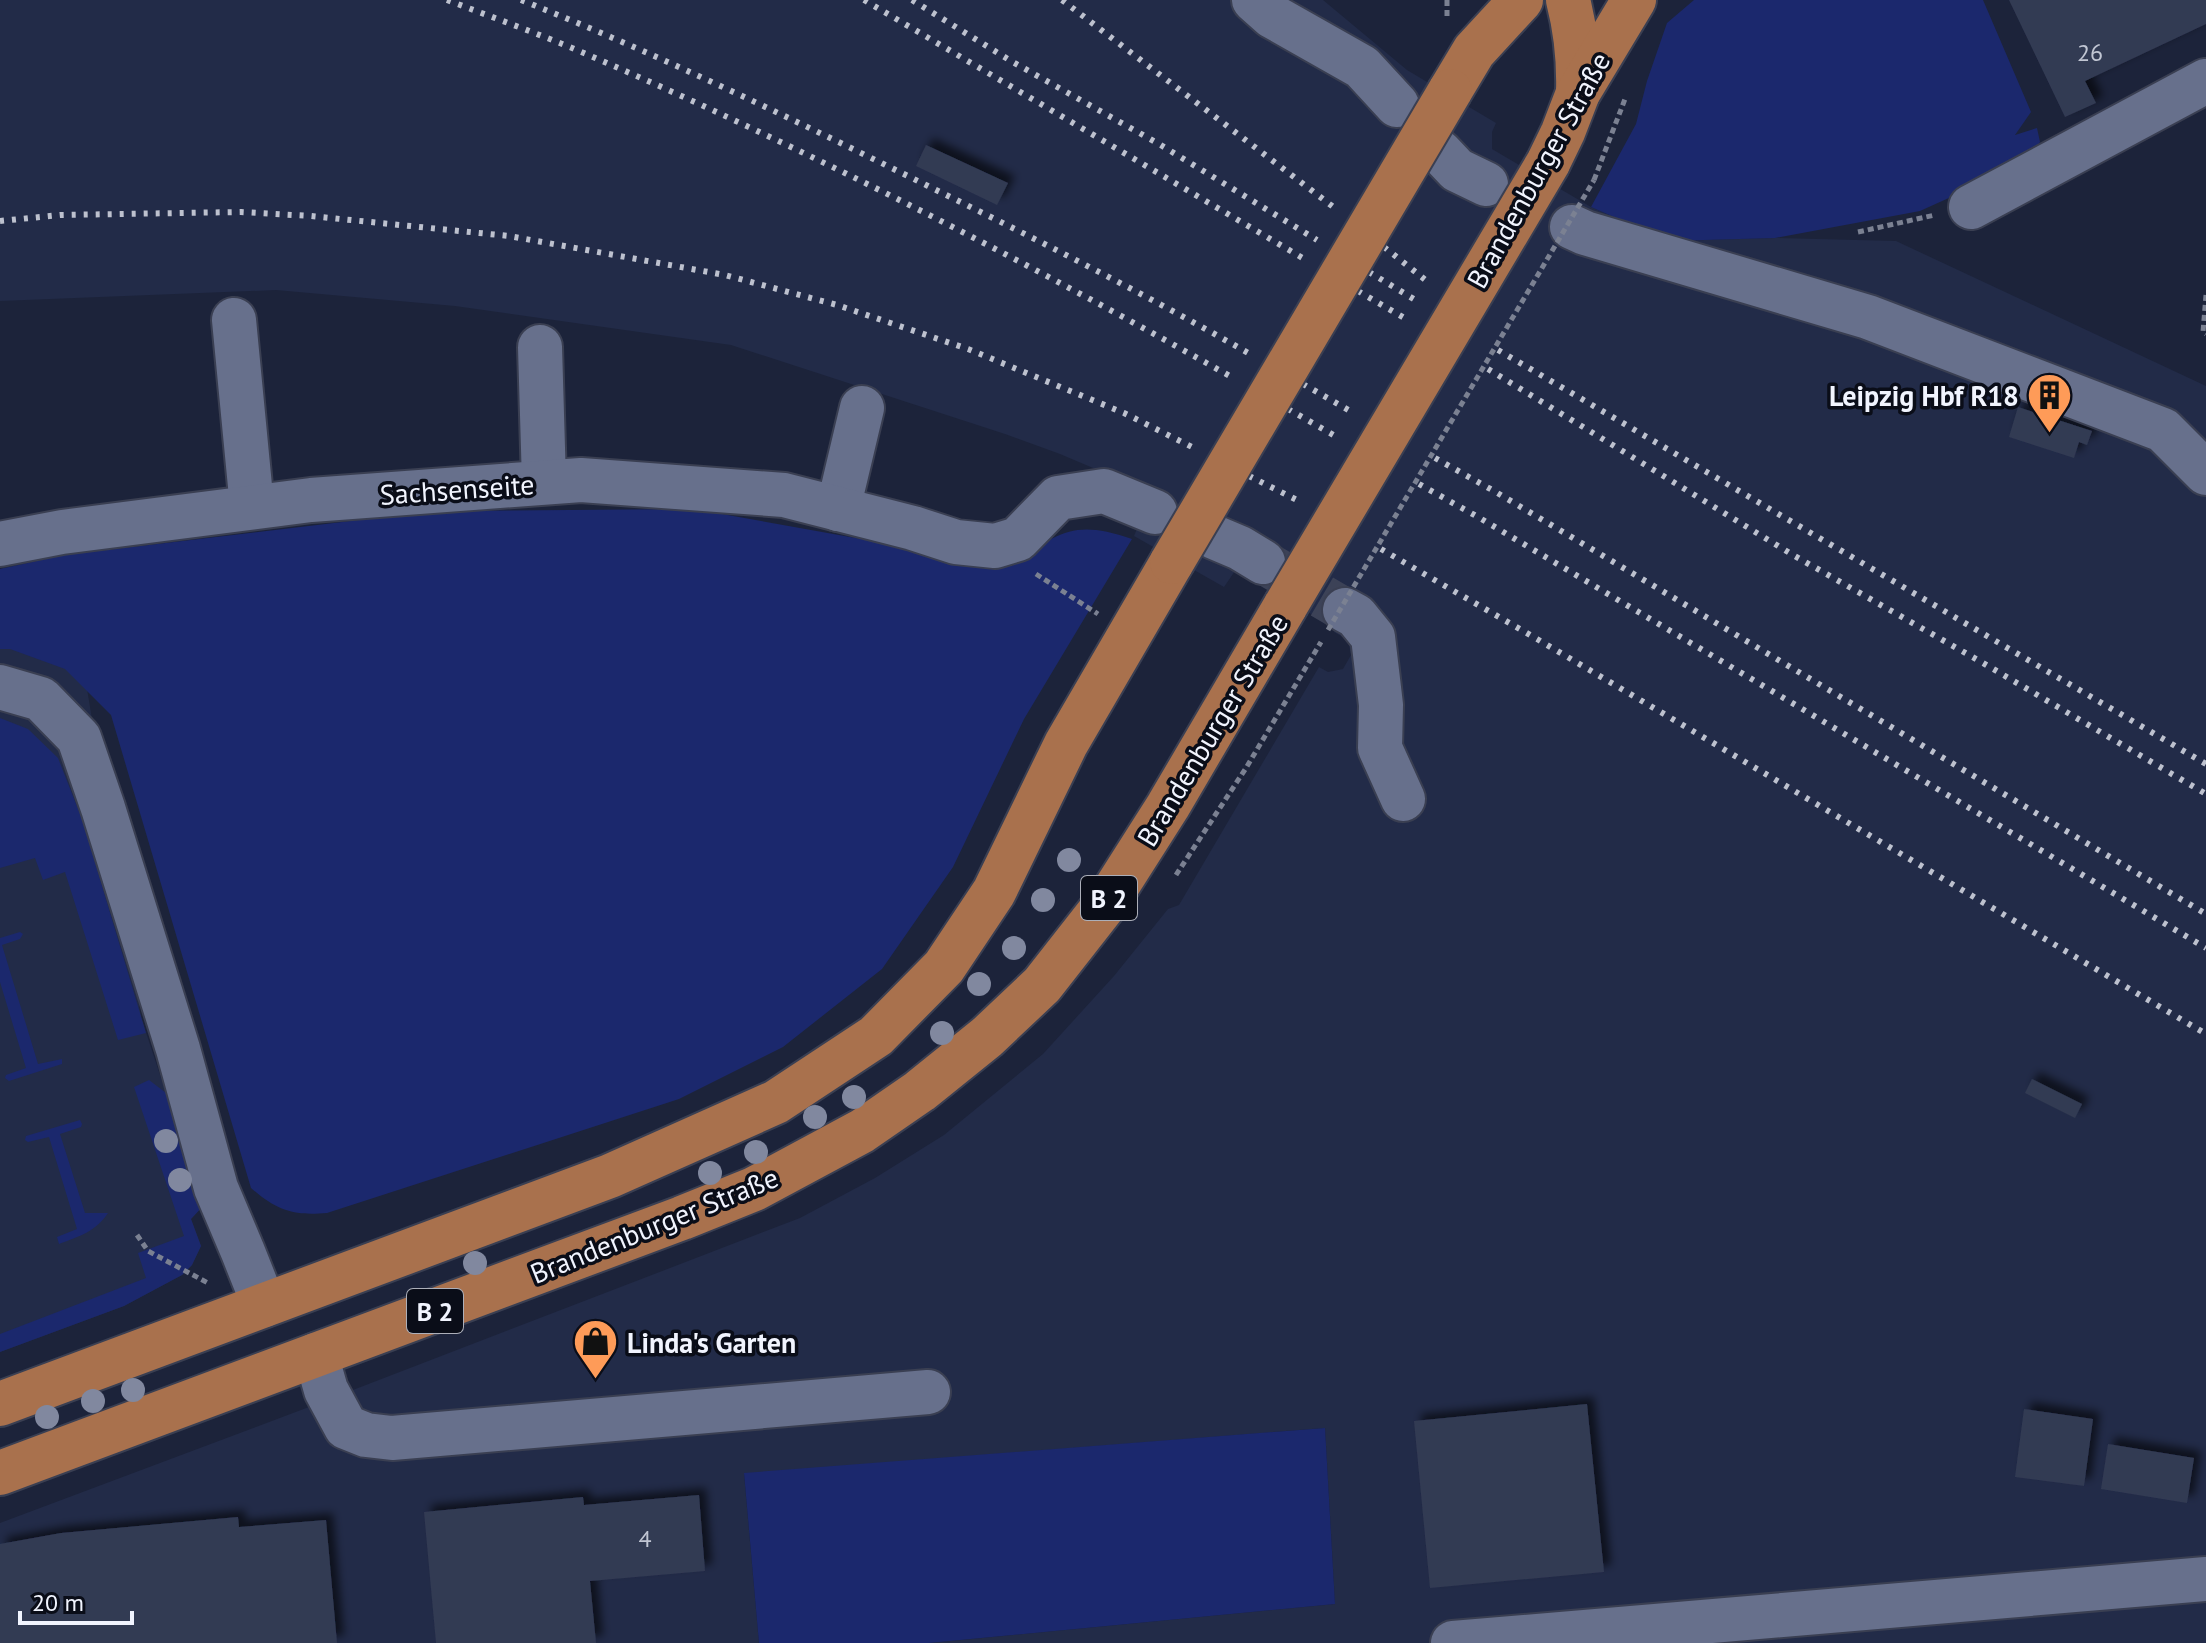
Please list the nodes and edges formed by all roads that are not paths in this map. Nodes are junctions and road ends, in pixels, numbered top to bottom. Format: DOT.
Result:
graph roads {
  1 [pos="1254,0"];
  2 [pos="1472,0"];
  3 [pos="1521,0"];
  4 [pos="1568,0"];
  5 [pos="1634,0"];
  6 [pos="1474,51"];
  7 [pos="2206,81"];
  8 [pos="1578,93"];
  9 [pos="1397,105"];
  10 [pos="1440,152"];
  11 [pos="1486,184"];
  12 [pos="1971,207"];
  13 [pos="1572,227"];
  14 [pos="234,320"];
  15 [pos="540,347"];
  16 [pos="862,408"];
  17 [pos="2206,473"];
  18 [pos="544,482"];
  19 [pos="252,507"];
  20 [pos="838,509"];
  21 [pos="1155,512"];
  22 [pos="1214,537"];
  23 [pos="0,544"];
  24 [pos="1263,562"];
  25 [pos="1336,620"];
  26 [pos="0,687"];
  27 [pos="1403,799"];
  28 [pos="240,1285"];
  29 [pos="316,1355"];
  30 [pos="928,1392"];
  31 [pos="0,1404"];
  32 [pos="0,1473"];
  33 [pos="2206,1579"];
  34 [pos="1453,1643"];
  1 -- 9 [label="street"];
  2 -- 6 [label="main road"];
  3 -- 6 [label="main road"];
  4 -- 8 [label="main road, B 2"];
  5 -- 8 [label="main road, Brandenburger Straße"];
  6 -- 28 [label="main road, B 2, bridge"];
  7 -- 12 [label="street"];
  8 -- 29 [label="main road, Brandenburger Straße / B 2, bridge"];
  10 -- 11 [label="street"];
  13 -- 17 [label="street"];
  14 -- 19 [label="street"];
  15 -- 18 [label="street"];
  16 -- 20 [label="street"];
  18 -- 19 [label="street, Sachsenseite"];
  18 -- 20 [label="street, Sachsenseite"];
  19 -- 23 [label="street, Sachsenseite"];
  20 -- 21 [label="street, Sachsenseite"];
  22 -- 24 [label="street"];
  25 -- 27 [label="street"];
  26 -- 28 [label="street"];
  28 -- 31 [label="main road, B 2"];
  29 -- 30 [label="street"];
  29 -- 32 [label="main road, Brandenburger Straße / B 2"];
  33 -- 34 [label="street"];
}
